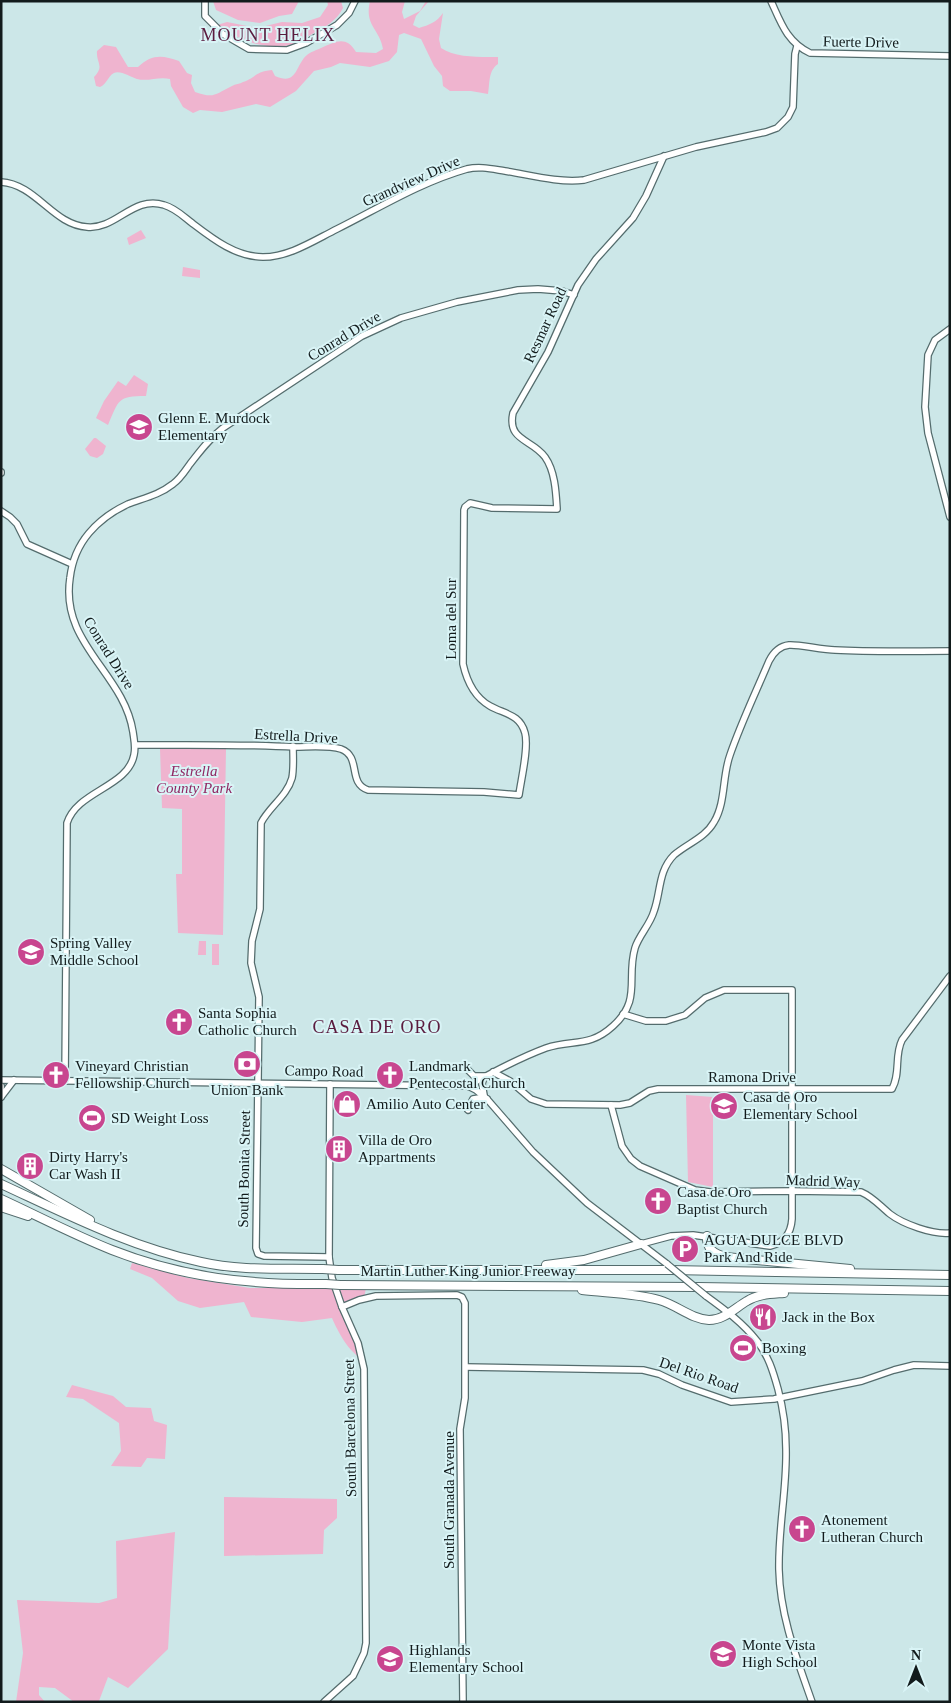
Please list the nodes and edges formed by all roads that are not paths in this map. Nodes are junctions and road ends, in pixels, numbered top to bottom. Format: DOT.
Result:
graph roads {
  1 [pos="205,1"];
  2 [pos="355,1"];
  3 [pos="771,1"];
  4 [pos="797,46"];
  5 [pos="950,56"];
  6 [pos="664,156"];
  7 [pos="1,182"];
  8 [pos="578,285"];
  9 [pos="562,291"];
  10 [pos="574,295"];
  11 [pos="950,329"];
  12 [pos="468,504"];
  13 [pos="1,511"];
  14 [pos="950,517"];
  15 [pos="72,564"];
  16 [pos="950,650"];
  17 [pos="135,745"];
  18 [pos="293,746"];
  19 [pos="520,795"];
  20 [pos="950,976"];
  21 [pos="623,1014"];
  22 [pos="468,1070"];
  23 [pos="493,1072"];
  24 [pos="485,1076"];
  25 [pos="1,1080"];
  26 [pos="14,1080"];
  27 [pos="65,1081"];
  28 [pos="258,1083"];
  29 [pos="330,1084"];
  30 [pos="1,1086"];
  31 [pos="468,1086"];
  32 [pos="792,1089"];
  33 [pos="1,1097"];
  34 [pos="485,1097"];
  35 [pos="611,1105"];
  36 [pos="468,1110"];
  37 [pos="1,1169"];
  38 [pos="1,1184"];
  39 [pos="792,1191"];
  40 [pos="1,1199"];
  41 [pos="1,1207"];
  42 [pos="61,1228"];
  43 [pos="950,1233"];
  44 [pos="117,1236"];
  45 [pos="707,1236"];
  46 [pos="641,1244"];
  47 [pos="329,1257"];
  48 [pos="486,1270"];
  49 [pos="904,1275"];
  50 [pos="950,1275"];
  51 [pos="558,1286"];
  52 [pos="885,1290"];
  53 [pos="950,1291"];
  54 [pos="342,1307"];
  55 [pos="729,1313"];
  56 [pos="950,1366"];
  57 [pos="466,1367"];
  58 [pos="780,1397"];
  59 [pos="324,1702"];
  60 [pos="463,1702"];
  61 [pos="812,1702"];
  1 -- 2 [label="street"];
  3 -- 4 [label="street"];
  4 -- 5 [label="street, Fuerte Drive"];
  4 -- 6 [label="street, Grandview Drive"];
  6 -- 7 [label="street, Grandview Drive"];
  6 -- 8 [label="street, Resmar Road"];
  8 -- 9 [label="street"];
  8 -- 10 [label="street, Resmar Road"];
  9 -- 10 [label="street, Conrad Drive"];
  9 -- 15 [label="street, Conrad Drive"];
  10 -- 12 [label="street, Resmar Road"];
  11 -- 14 [label="street"];
  12 -- 19 [label="street, Loma del Sur"];
  13 -- 15 [label="street"];
  15 -- 17 [label="street, Conrad Drive"];
  16 -- 21 [label="street"];
  17 -- 18 [label="street, Estrella Drive"];
  17 -- 27 [label="street, Conrad Drive"];
  18 -- 19 [label="street, Estrella Drive"];
  18 -- 28 [label="street, South Bonita Street"];
  20 -- 32 [label="street, Ramona Drive"];
  21 -- 23 [label="street"];
  21 -- 32 [label="street"];
  22 -- 24 [label="street"];
  23 -- 24 [label="street"];
  23 -- 35 [label="street, Ramona Drive"];
  24 -- 31 [label="street"];
  24 -- 34 [label="street"];
  25 -- 26 [label="street, Campo Road"];
  26 -- 27 [label="street, Campo Road"];
  26 -- 33 [label="street"];
  27 -- 28 [label="street, Campo Road"];
  28 -- 29 [label="street, Campo Road"];
  28 -- 47 [label="street, South Bonita Street"];
  29 -- 31 [label="street, Campo Road"];
  29 -- 47 [label="street, South Barcelona Street"];
  30 -- 33 [label="street"];
  31 -- 34 [label="street, Campo Road"];
  32 -- 35 [label="street, Ramona Drive"];
  32 -- 39 [label="street"];
  34 -- 36 [label="street"];
  34 -- 46 [label="street, Campo Road"];
  35 -- 39 [label="street, Madrid Way"];
  37 -- 44 [label="highway"];
  38 -- 44 [label="highway, Martin Luther King Junior Freeway"];
  39 -- 43 [label="street, Madrid Way"];
  39 -- 45 [label="street"];
  40 -- 42 [label="highway, Martin Luther King Junior Freeway"];
  41 -- 42 [label="highway"];
  42 -- 51 [label="highway, Martin Luther King Junior Freeway, bridge"];
  44 -- 48 [label="highway, Martin Luther King Junior Freeway, bridge"];
  45 -- 46 [label="street"];
  45 -- 49 [label="highway"];
  46 -- 48 [label="highway"];
  46 -- 55 [label="street, Campo Road, bridge"];
  47 -- 54 [label="street, South Barcelona Street"];
  48 -- 49 [label="highway, Martin Luther King Junior Freeway"];
  49 -- 50 [label="highway, Martin Luther King Junior Freeway"];
  51 -- 52 [label="highway, Martin Luther King Junior Freeway"];
  51 -- 55 [label="highway"];
  52 -- 53 [label="highway, Martin Luther King Junior Freeway"];
  52 -- 55 [label="highway"];
  54 -- 57 [label="street, South Granada Avenue"];
  54 -- 59 [label="street, South Barcelona Street"];
  55 -- 58 [label="street, Campo Road"];
  56 -- 58 [label="street, Del Rio Road"];
  57 -- 58 [label="street, Del Rio Road"];
  57 -- 60 [label="street, South Granada Avenue"];
  58 -- 61 [label="street, Campo Road"];
}
